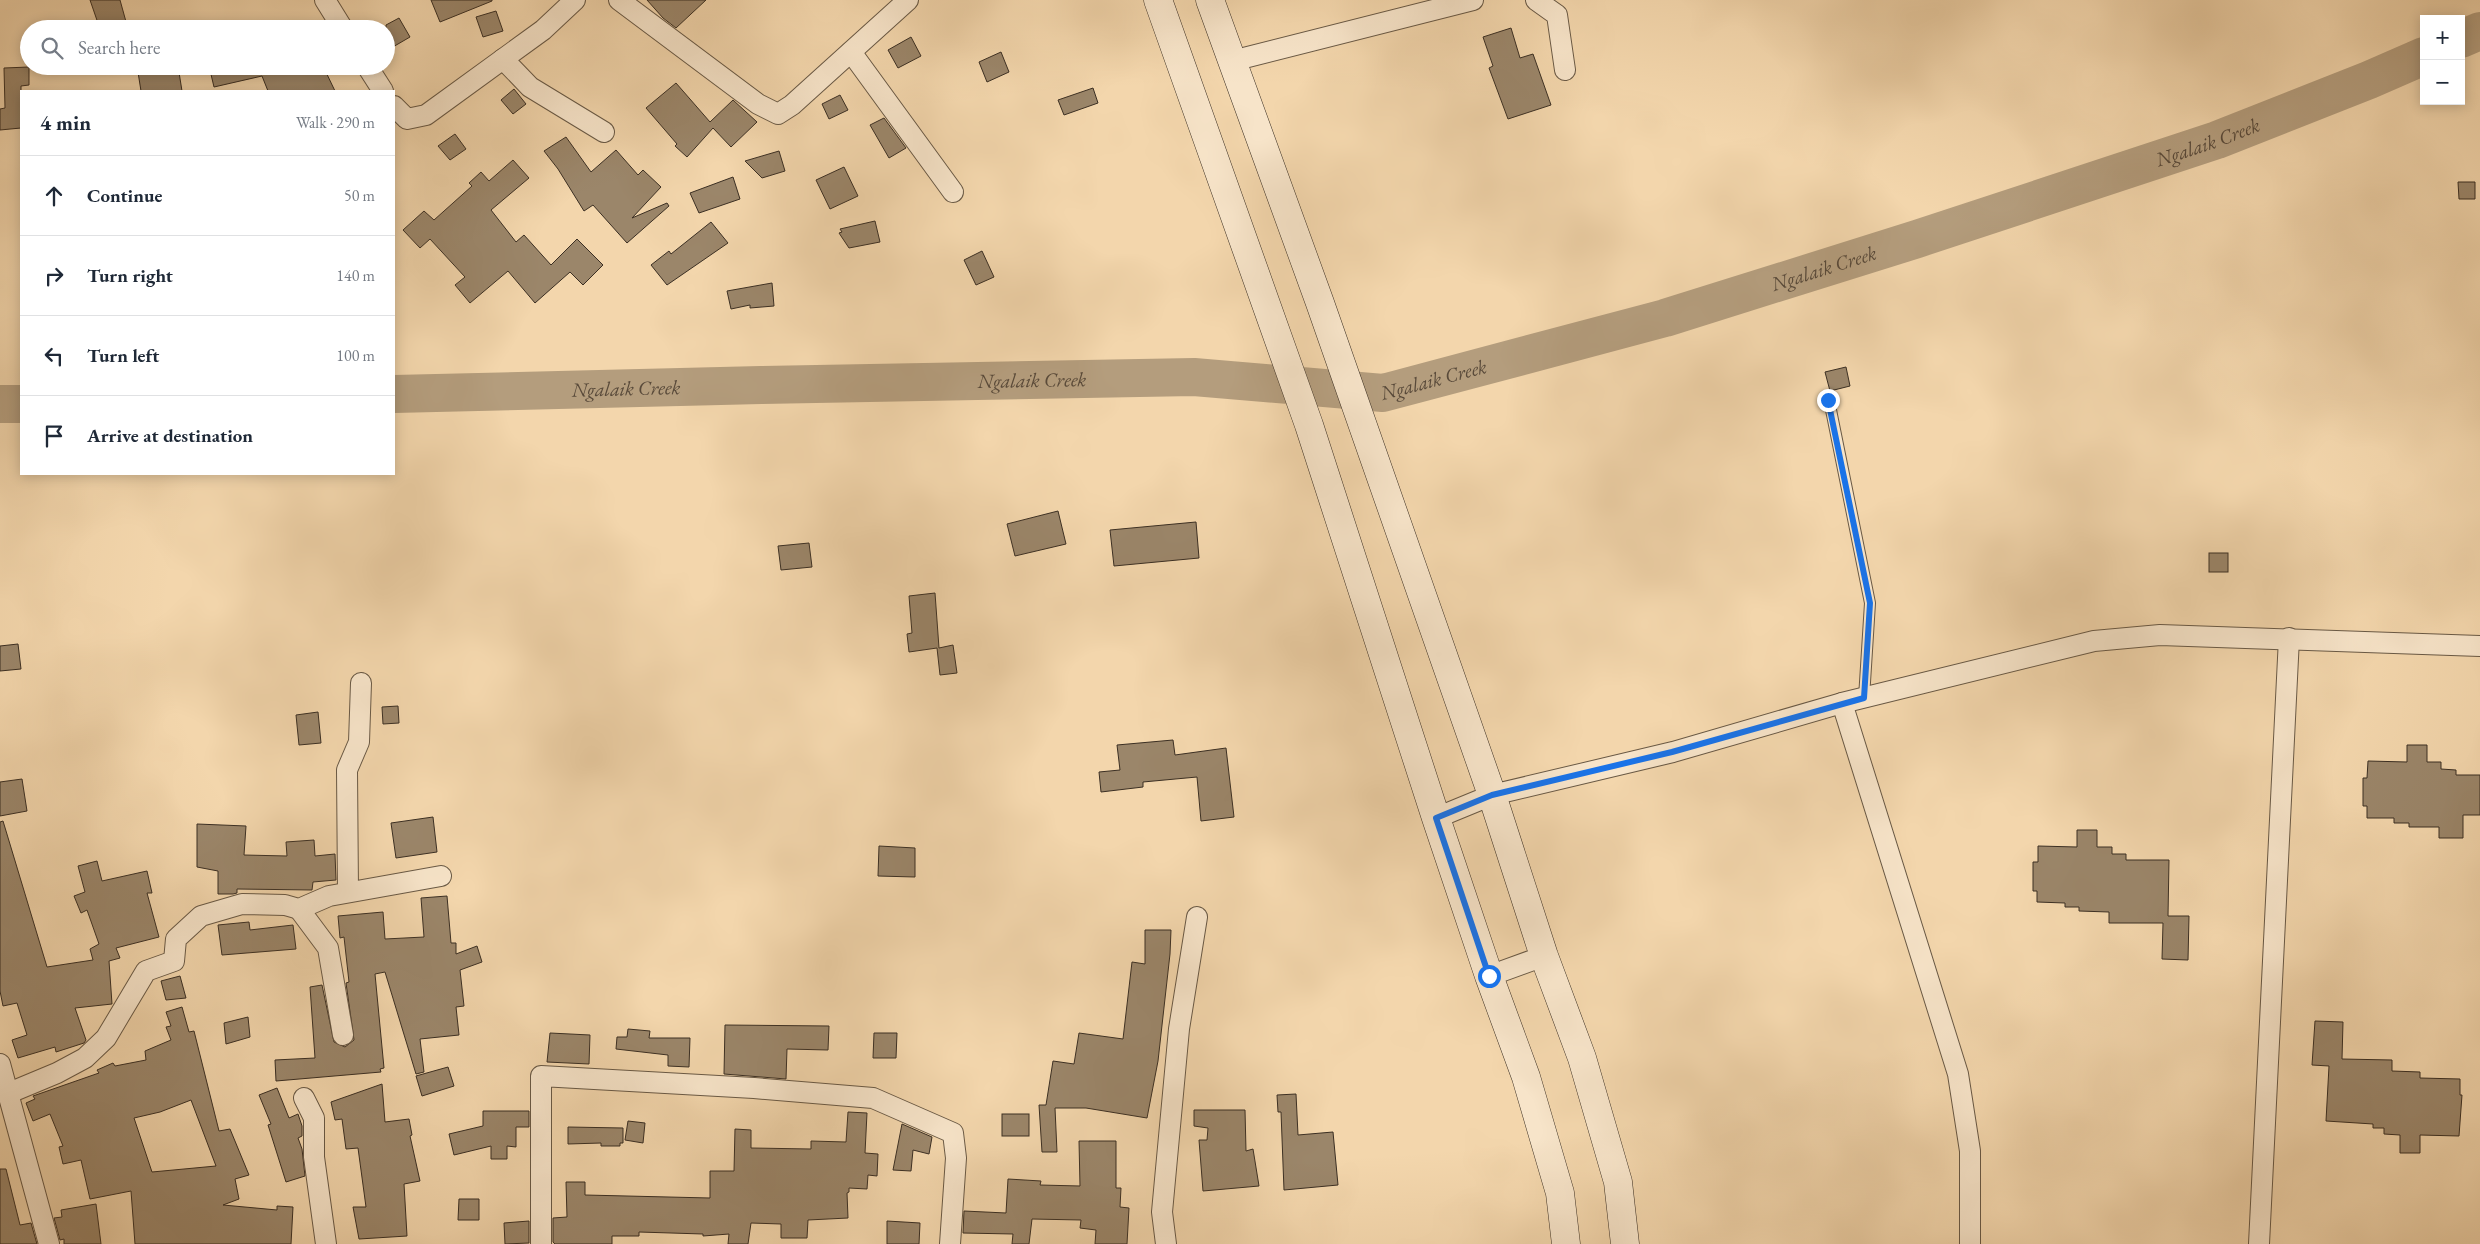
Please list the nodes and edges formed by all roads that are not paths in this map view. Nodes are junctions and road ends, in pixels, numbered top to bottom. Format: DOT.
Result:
graph roads {
  1 [pos="325,0"];
  2 [pos="575,0"];
  3 [pos="619,0"];
  4 [pos="908,0"];
  5 [pos="1158,0"];
  6 [pos="1210,0"];
  7 [pos="1473,0"];
  8 [pos="1536,0"];
  9 [pos="337,20"];
  10 [pos="851,52"];
  11 [pos="503,59"];
  12 [pos="1232,61"];
  13 [pos="1565,70"];
  14 [pos="374,75"];
  15 [pos="383,90"];
  16 [pos="395,107"];
  17 [pos="604,132"];
  18 [pos="953,192"];
  19 [pos="1828,400"];
  20 [pos="2289,638"];
  21 [pos="2480,646"];
  22 [pos="361,683"];
  23 [pos="1864,698"];
  24 [pos="1842,703"];
  25 [pos="1492,795"];
  26 [pos="1436,818"];
  27 [pos="441,876"];
  28 [pos="348,892"];
  29 [pos="299,908"];
  30 [pos="1197,917"];
  31 [pos="1544,956"];
  32 [pos="1489,976"];
  33 [pos="343,1035"];
  34 [pos="0,1064"];
  35 [pos="9,1093"];
  36 [pos="304,1098"];
  37 [pos="49,1244"];
  38 [pos="326,1244"];
  39 [pos="541,1244"];
  40 [pos="950,1244"];
  41 [pos="1166,1244"];
  42 [pos="1566,1244"];
  43 [pos="1625,1244"];
  44 [pos="1970,1244"];
  45 [pos="2260,1244"];
  1 -- 9 [label="street"];
  2 -- 11 [label="street"];
  3 -- 10 [label="street"];
  4 -- 10 [label="street"];
  5 -- 26 [label="main road"];
  6 -- 12 [label="main road"];
  7 -- 12 [label="street"];
  8 -- 13 [label="street"];
  10 -- 18 [label="street"];
  11 -- 16 [label="street"];
  11 -- 17 [label="street"];
  12 -- 25 [label="main road"];
  14 -- 15 [label="street"];
  19 -- 23 [label="lane"];
  20 -- 21 [label="street"];
  20 -- 23 [label="street"];
  20 -- 45 [label="street"];
  22 -- 28 [label="street"];
  23 -- 24 [label="street"];
  24 -- 25 [label="street"];
  24 -- 44 [label="street"];
  25 -- 26 [label="street"];
  25 -- 31 [label="main road"];
  26 -- 32 [label="main road"];
  27 -- 28 [label="street"];
  28 -- 29 [label="street"];
  29 -- 33 [label="street"];
  29 -- 35 [label="street"];
  30 -- 41 [label="street"];
  31 -- 32 [label="street"];
  31 -- 43 [label="main road"];
  32 -- 42 [label="main road"];
  34 -- 35 [label="street"];
  35 -- 37 [label="street"];
  36 -- 38 [label="street"];
  39 -- 40 [label="street"];
}
